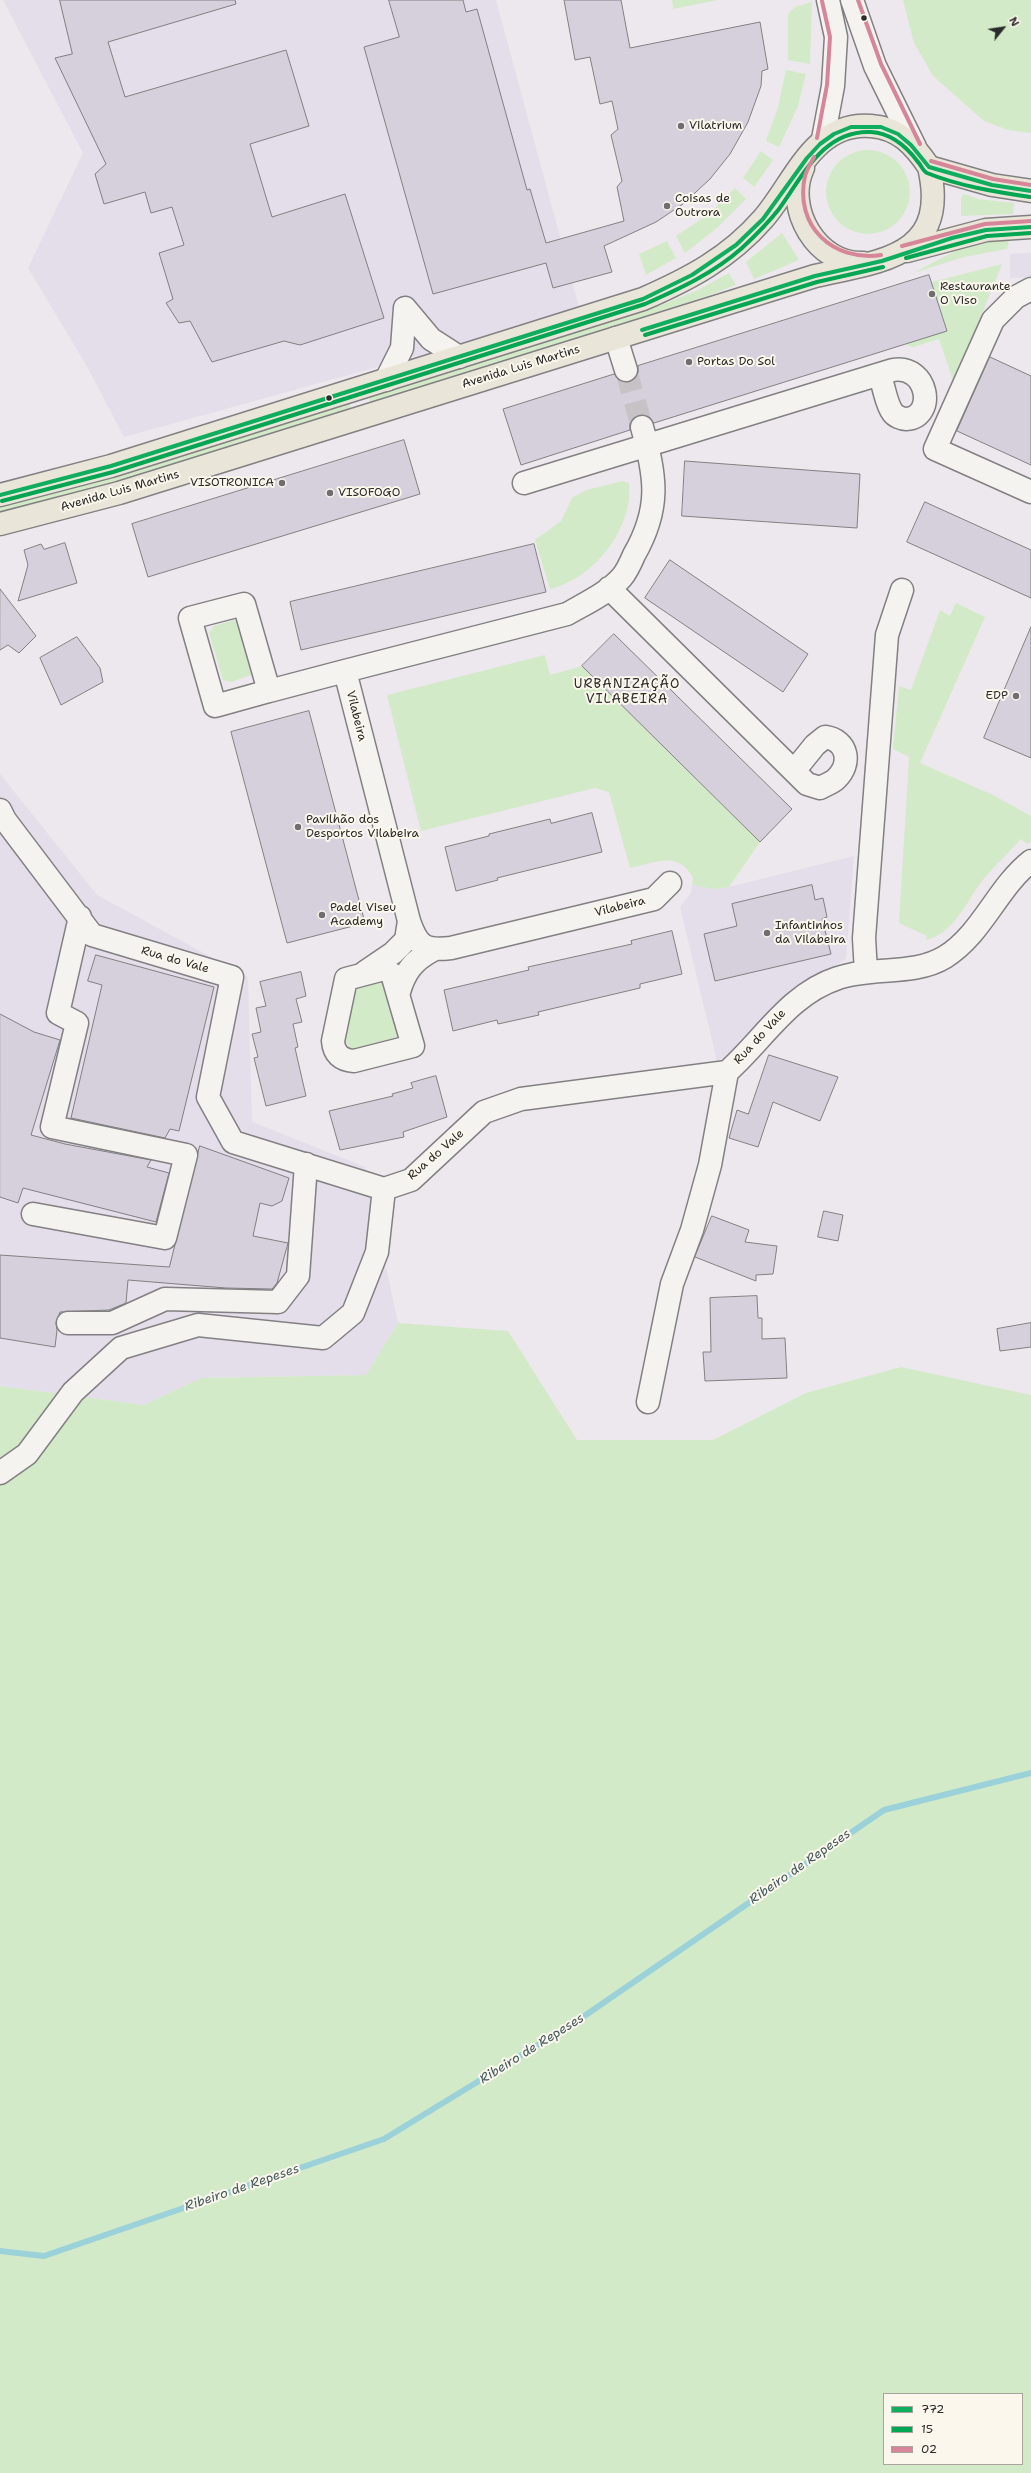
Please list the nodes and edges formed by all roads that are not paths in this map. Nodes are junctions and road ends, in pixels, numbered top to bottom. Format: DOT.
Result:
graph roads {
  1 [pos="828,0"];
  2 [pos="852,0"];
  3 [pos="816,147"];
  4 [pos="915,147"];
  5 [pos="929,167"];
  6 [pos="1031,191"];
  7 [pos="1031,227"];
  8 [pos="904,252"];
  9 [pos="882,261"];
  10 [pos="1031,289"];
  11 [pos="616,338"];
  12 [pos="459,357"];
  13 [pos="626,370"];
  14 [pos="874,376"];
  15 [pos="386,380"];
  16 [pos="645,436"];
  17 [pos="524,483"];
  18 [pos="1031,492"];
  19 [pos="0,496"];
  20 [pos="0,524"];
  21 [pos="609,588"];
  22 [pos="902,590"];
  23 [pos="345,671"];
  24 [pos="269,691"];
  25 [pos="794,771"];
  26 [pos="0,810"];
  27 [pos="1031,861"];
  28 [pos="670,883"];
  29 [pos="80,917"];
  30 [pos="409,921"];
  31 [pos="433,950"];
  32 [pos="866,972"];
  33 [pos="360,976"];
  34 [pos="399,992"];
  35 [pos="727,1072"];
  36 [pos="306,1164"];
  37 [pos="384,1188"];
  38 [pos="33,1214"];
  39 [pos="68,1323"];
  40 [pos="648,1402"];
  41 [pos="0,1473"];
  1 -- 3 [label="street"];
  2 -- 4 [label="street"];
  3 -- 4 [label="main road"];
  3 -- 9 [label="main road"];
  3 -- 12 [label="main road"];
  4 -- 5 [label="main road"];
  5 -- 6 [label="main road"];
  5 -- 8 [label="main road"];
  7 -- 8 [label="main road"];
  8 -- 9 [label="main road"];
  9 -- 11 [label="main road, Avenida Luis Martins"];
  10 -- 18 [label="street"];
  11 -- 13 [label="street"];
  11 -- 20 [label="main road, Avenida Luis Martins"];
  12 -- 15 [label="main road"];
  12 -- 15 [label="street"];
  14 -- 16 [label="street"];
  15 -- 19 [label="main road"];
  16 -- 17 [label="street"];
  16 -- 21 [label="street"];
  21 -- 23 [label="street"];
  21 -- 25 [label="street"];
  22 -- 32 [label="street"];
  23 -- 24 [label="street"];
  23 -- 30 [label="street, Vilabeira"];
  24 -- 24 [label="street"];
  26 -- 29 [label="street, Rua do Vale"];
  27 -- 32 [label="street, Rua do Vale"];
  28 -- 31 [label="street, Vilabeira"];
  29 -- 36 [label="street, Rua do Vale"];
  29 -- 38 [label="street"];
  30 -- 31 [label="street, Vilabeira"];
  30 -- 33 [label="street"];
  31 -- 34 [label="street"];
  32 -- 35 [label="street, Rua do Vale"];
  33 -- 34 [label="street"];
  33 -- 34 [label="street"];
  35 -- 37 [label="street, Rua do Vale"];
  35 -- 40 [label="street"];
  36 -- 37 [label="street, Rua do Vale"];
  36 -- 39 [label="street"];
  37 -- 41 [label="street"];
}
